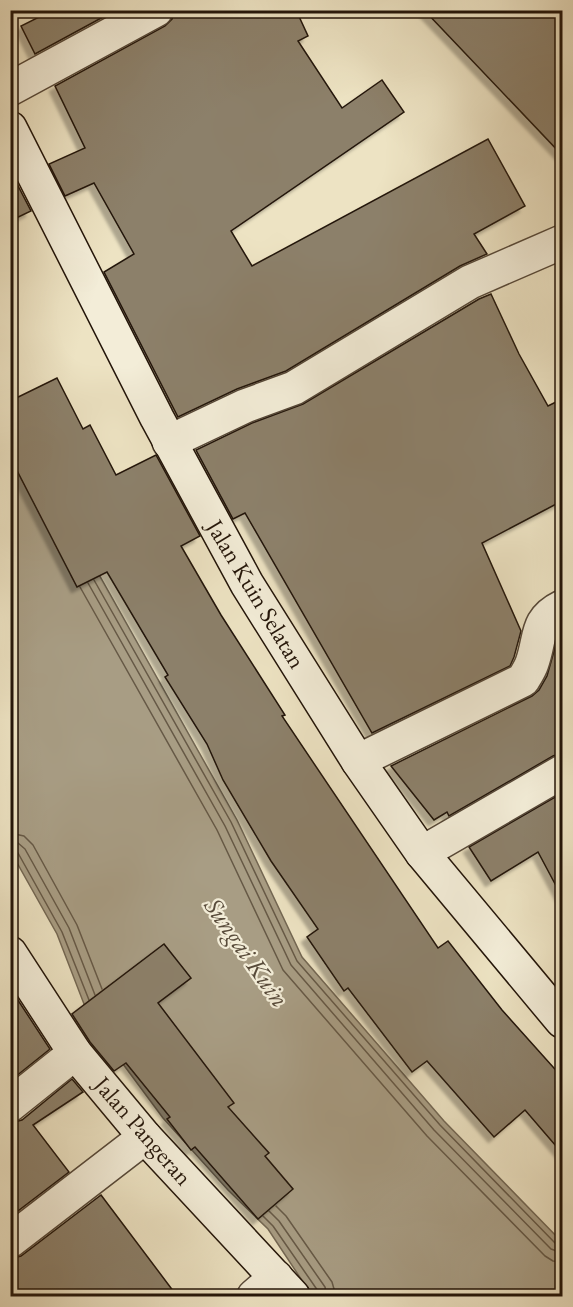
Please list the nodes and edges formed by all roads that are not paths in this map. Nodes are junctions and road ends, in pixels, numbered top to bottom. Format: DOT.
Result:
graph roads {
  1 [pos="156,10"];
  2 [pos="10,89"];
  3 [pos="10,128"];
  4 [pos="562,242"];
  5 [pos="169,442"];
  6 [pos="562,607"];
  7 [pos="358,761"];
  8 [pos="562,772"];
  9 [pos="422,853"];
  10 [pos="10,953"];
  11 [pos="562,1021"];
  12 [pos="75,1053"];
  13 [pos="10,1104"];
  14 [pos="145,1137"];
  15 [pos="10,1241"];
  16 [pos="274,1290"];
  1 -- 2 [label="street"];
  3 -- 5 [label="street, Jalan Kuin Selatan"];
  4 -- 5 [label="street"];
  5 -- 7 [label="street, Jalan Kuin Selatan"];
  6 -- 7 [label="street"];
  7 -- 9 [label="street, Jalan Kuin Selatan"];
  8 -- 9 [label="street"];
  9 -- 11 [label="street, Jalan Kuin Selatan"];
  10 -- 12 [label="street, Jalan Pangeran"];
  12 -- 13 [label="street"];
  12 -- 14 [label="street, Jalan Pangeran"];
  14 -- 15 [label="street"];
  14 -- 16 [label="street, Jalan Pangeran"];
}
